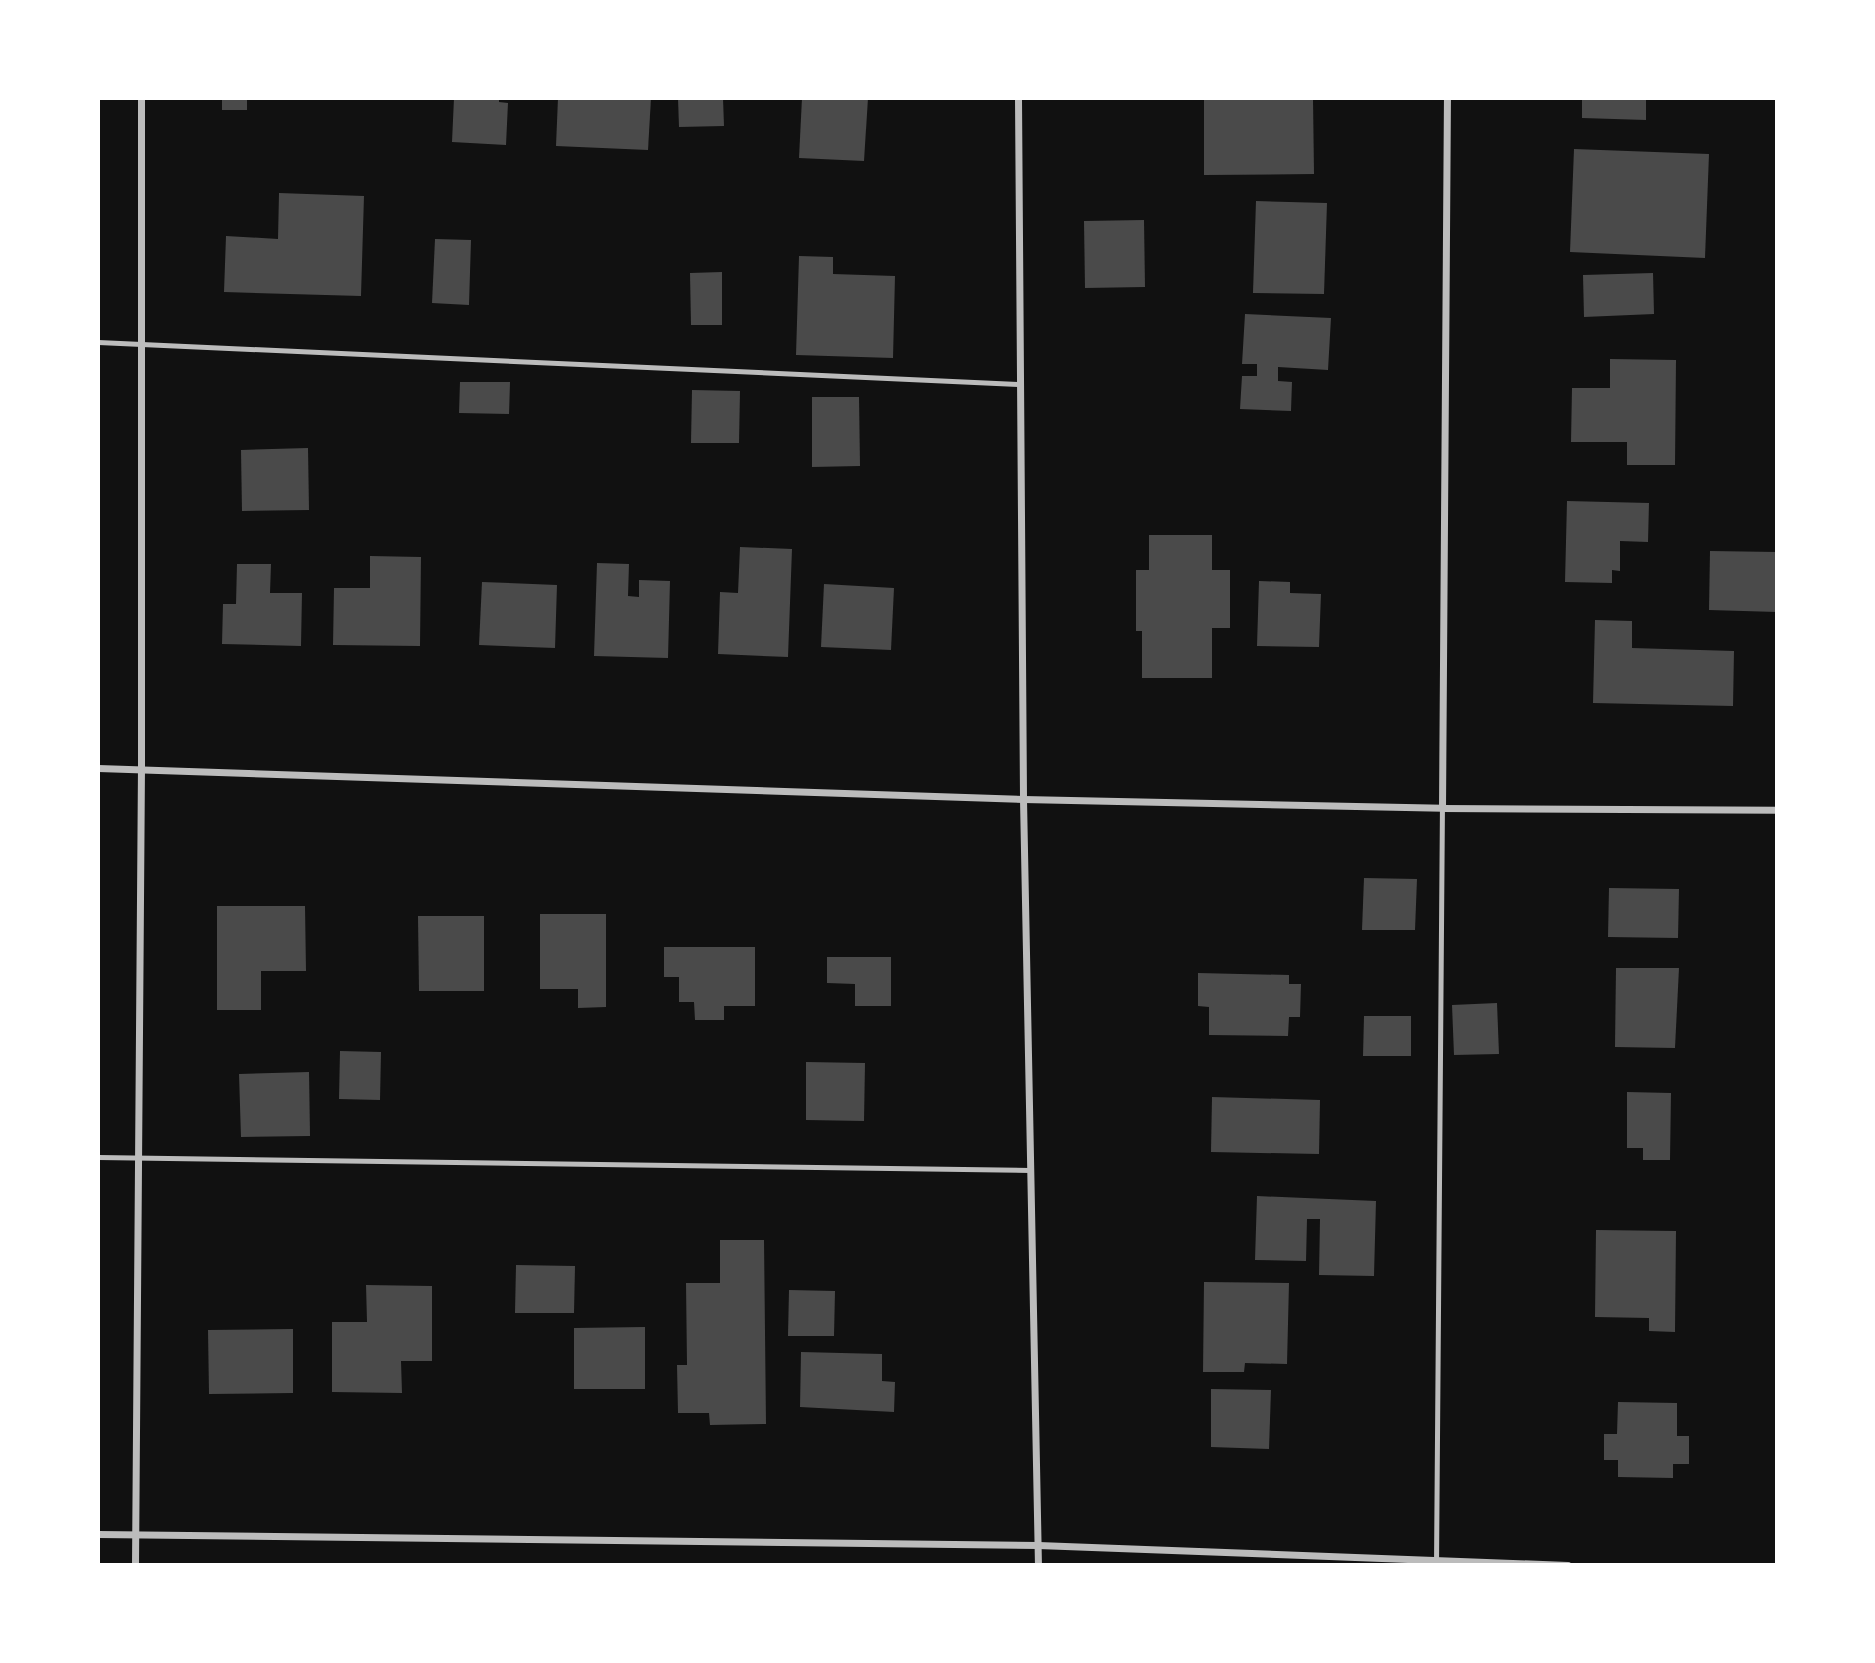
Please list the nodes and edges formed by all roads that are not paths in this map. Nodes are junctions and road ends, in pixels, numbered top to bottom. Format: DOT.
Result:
graph roads {
  1 [pos="141,98"];
  2 [pos="1018,98"];
  3 [pos="1447,98"];
  4 [pos="98,342"];
  5 [pos="141,344"];
  6 [pos="1020,384"];
  7 [pos="98,768"];
  8 [pos="141,770"];
  9 [pos="1023,799"];
  10 [pos="1442,808"];
  11 [pos="1777,810"];
  12 [pos="98,1157"];
  13 [pos="139,1158"];
  14 [pos="1030,1170"];
  15 [pos="98,1534"];
  16 [pos="136,1535"];
  17 [pos="1038,1545"];
  18 [pos="1436,1562"];
  19 [pos="135,1565"];
  20 [pos="1038,1565"];
  21 [pos="1568,1565"];
  1 -- 5 [label="street"];
  2 -- 6 [label="street"];
  3 -- 10 [label="street"];
  4 -- 5 [label="lane"];
  5 -- 6 [label="lane"];
  5 -- 8 [label="street"];
  6 -- 9 [label="street"];
  7 -- 8 [label="street"];
  8 -- 9 [label="street"];
  8 -- 13 [label="street"];
  9 -- 10 [label="street"];
  9 -- 14 [label="street"];
  10 -- 11 [label="street"];
  10 -- 18 [label="lane"];
  12 -- 13 [label="lane"];
  13 -- 14 [label="lane"];
  13 -- 16 [label="street"];
  14 -- 17 [label="street"];
  15 -- 16 [label="street"];
  16 -- 17 [label="street"];
  16 -- 19 [label="street"];
  17 -- 18 [label="street"];
  17 -- 20 [label="street"];
  18 -- 21 [label="street"];
}
